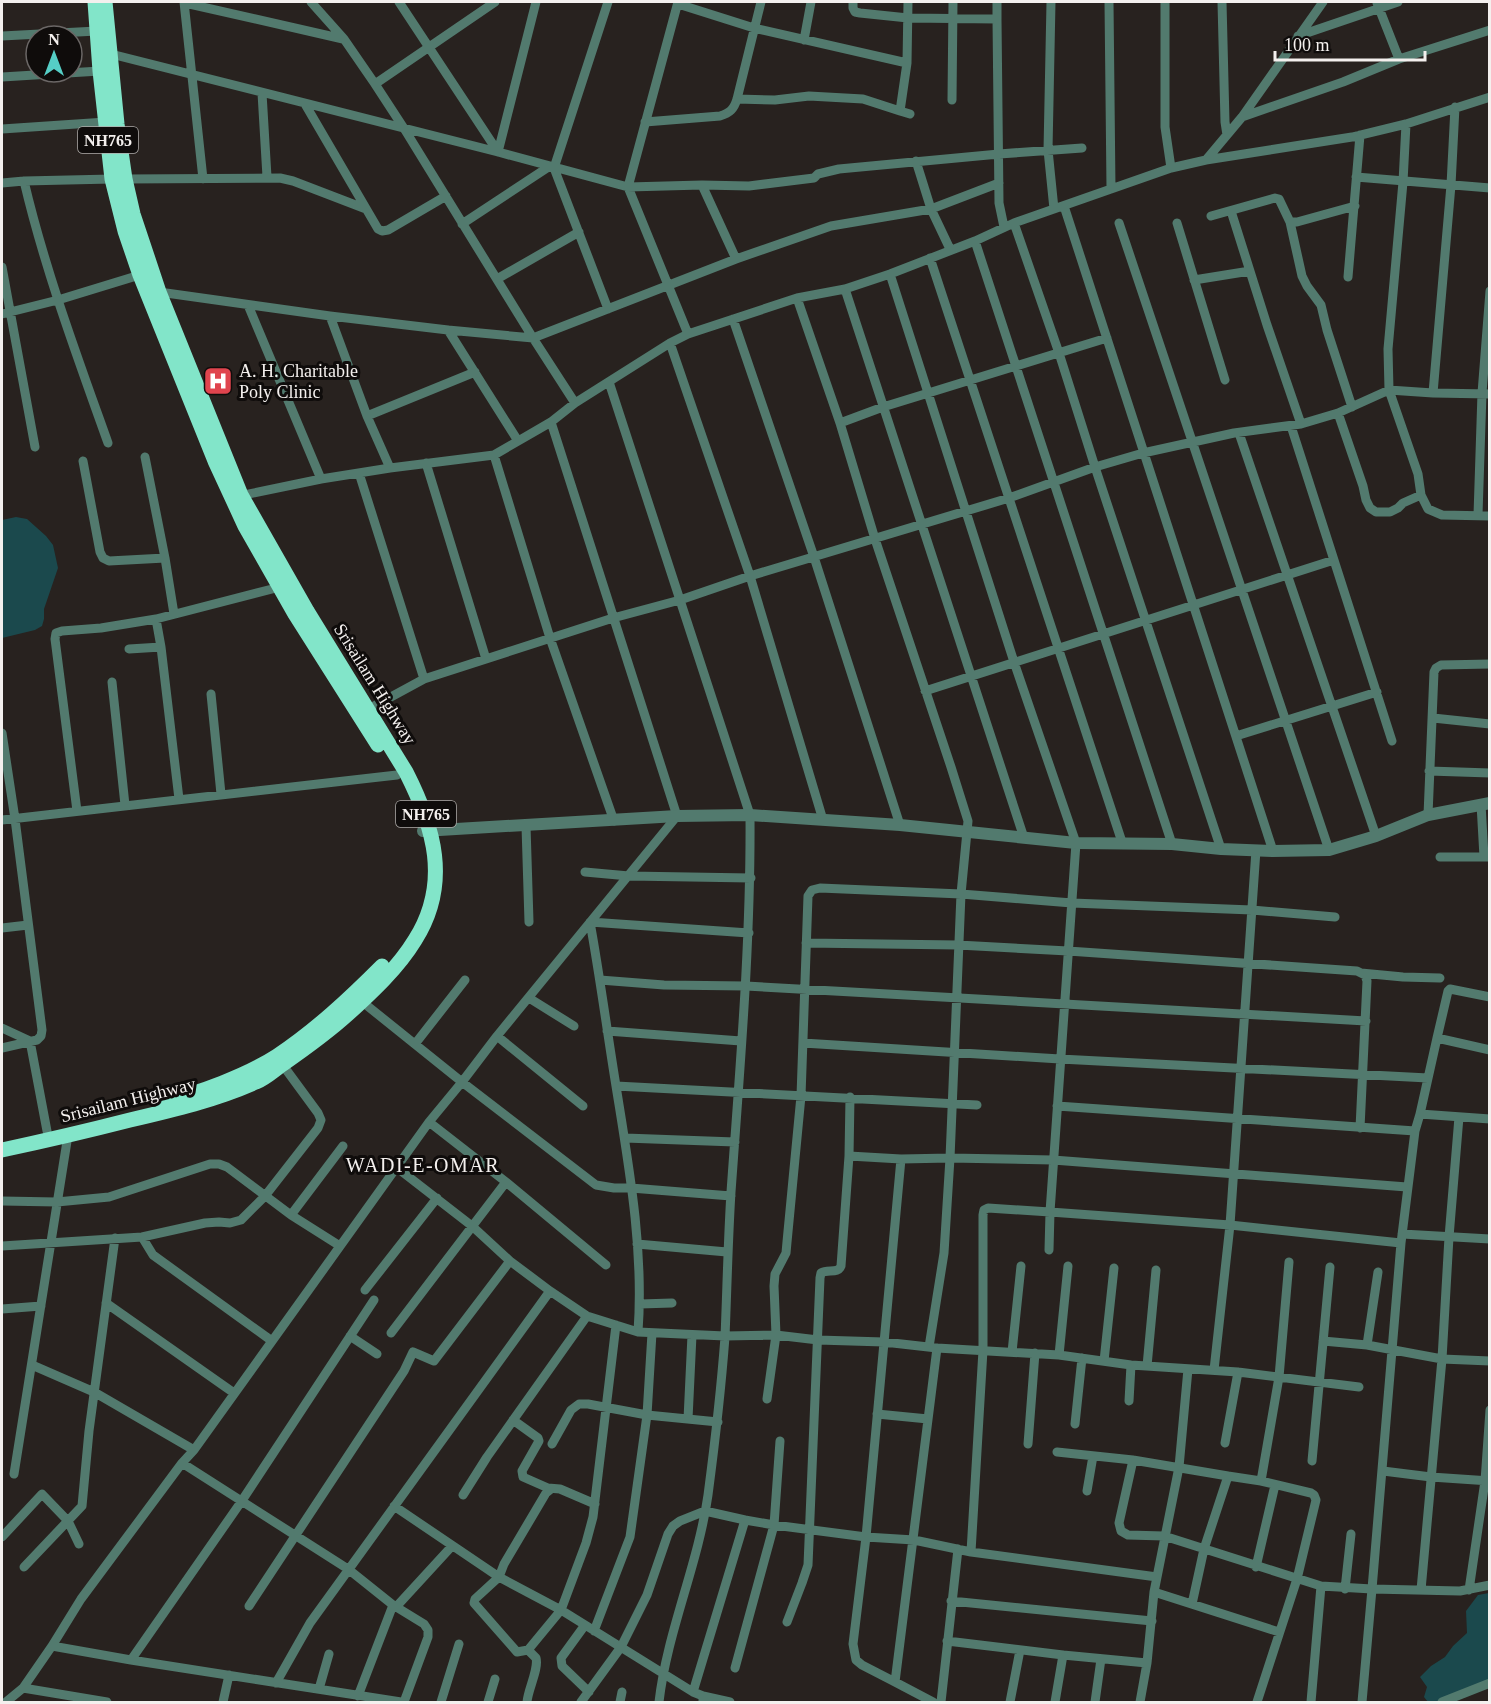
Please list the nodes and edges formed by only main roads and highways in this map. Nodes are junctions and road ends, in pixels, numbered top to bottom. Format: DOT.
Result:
graph roads {
  1 [pos="95,2"];
  2 [pos="105,2"];
  3 [pos="104,53"];
  4 [pos="118,179"];
  5 [pos="145,273"];
  6 [pos="237,496"];
  7 [pos="363,712"];
  8 [pos="427,831"];
  9 [pos="358,998"];
  10 [pos="2,1142"];
  11 [pos="2,1150"];
  1 -- 3 [label="highway, Srisailam Highway / NH765"];
  2 -- 3 [label="highway, Srisailam Highway / NH765"];
  3 -- 4 [label="highway, Srisailam Highway / NH765"];
  3 -- 4 [label="highway, Srisailam Highway / NH765"];
  4 -- 5 [label="highway, Srisailam Highway / NH765"];
  5 -- 6 [label="highway, Srisailam Highway / NH765"];
  5 -- 6 [label="highway, Srisailam Highway / NH765"];
  6 -- 7 [label="highway, Srisailam Highway / NH765"];
  6 -- 7 [label="highway, Srisailam Highway / NH765"];
  7 -- 8 [label="highway, Srisailam Highway / NH765"];
  7 -- 8 [label="highway, Srisailam Highway / NH765"];
  8 -- 9 [label="highway, Srisailam Highway / NH765"];
  9 -- 10 [label="highway, Srisailam Highway / NH765"];
  9 -- 11 [label="highway, Srisailam Highway / NH765"];
}
